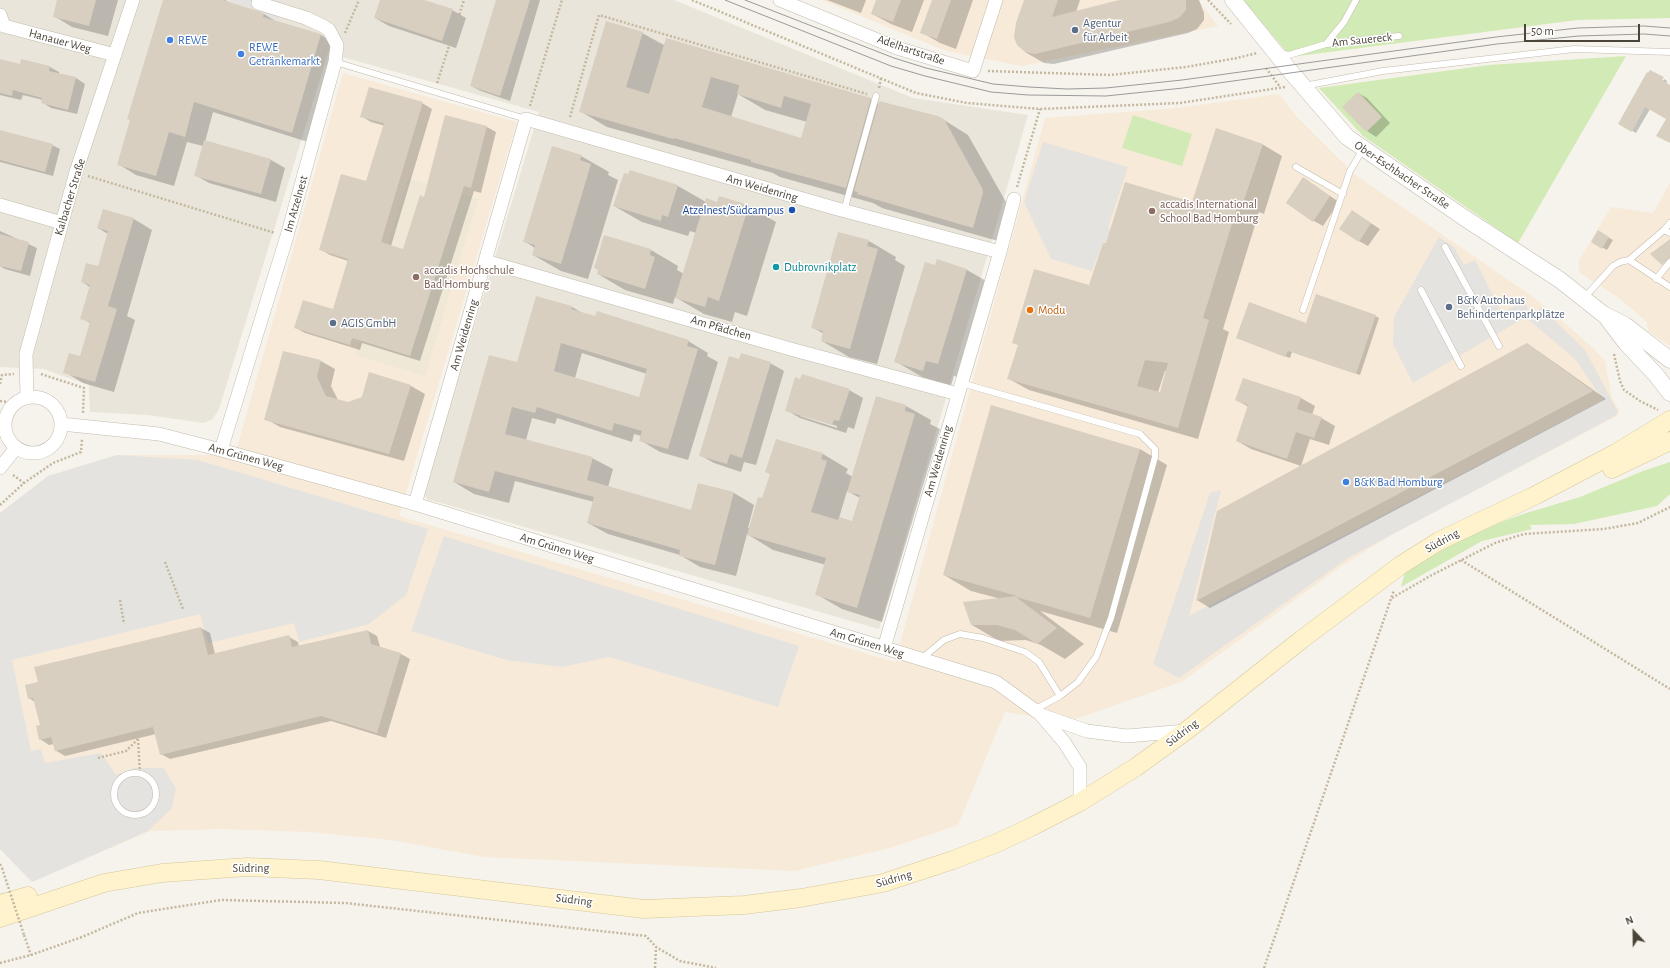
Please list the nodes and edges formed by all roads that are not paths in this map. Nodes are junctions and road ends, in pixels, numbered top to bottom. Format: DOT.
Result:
graph roads {
  1 [pos="134,0"];
  2 [pos="780,0"];
  3 [pos="996,0"];
  4 [pos="1233,0"];
  5 [pos="1356,0"];
  6 [pos="258,3"];
  7 [pos="1,23"];
  8 [pos="1399,36"];
  9 [pos="1326,44"];
  10 [pos="1670,52"];
  11 [pos="1276,53"];
  12 [pos="115,55"];
  13 [pos="335,62"];
  14 [pos="1303,86"];
  15 [pos="876,96"];
  16 [pos="526,119"];
  17 [pos="1363,149"];
  18 [pos="1296,167"];
  19 [pos="1343,194"];
  20 [pos="1014,199"];
  21 [pos="0,205"];
  22 [pos="844,211"];
  23 [pos="62,223"];
  24 [pos="1670,223"];
  25 [pos="1667,232"];
  26 [pos="1445,247"];
  27 [pos="1000,252"];
  28 [pos="1629,260"];
  29 [pos="485,261"];
  30 [pos="1670,262"];
  31 [pos="1656,279"];
  32 [pos="1670,287"];
  33 [pos="1421,290"];
  34 [pos="1584,298"];
  35 [pos="1303,310"];
  36 [pos="1603,314"];
  37 [pos="1499,346"];
  38 [pos="1670,360"];
  39 [pos="1461,366"];
  40 [pos="959,389"];
  41 [pos="1670,393"];
  42 [pos="21,400"];
  43 [pos="1670,420"];
  44 [pos="61,424"];
  45 [pos="1670,442"];
  46 [pos="16,448"];
  47 [pos="221,450"];
  48 [pos="0,468"];
  49 [pos="1534,496"];
  50 [pos="415,504"];
  51 [pos="884,648"];
  52 [pos="921,659"];
  53 [pos="1060,696"];
  54 [pos="1037,712"];
  55 [pos="1186,731"];
  56 [pos="140,774"];
  57 [pos="1080,802"];
  58 [pos="104,883"];
  59 [pos="0,904"];
  60 [pos="0,918"];
  1 -- 12 [label="street, Kalbacher Straße"];
  2 -- 3 [label="street, Adelhartstraße"];
  4 -- 11 [label="street, Ober-Eschbacher Straße"];
  5 -- 9 [label="lane, Am Sauereck"];
  6 -- 13 [label="street, Im Atzelnest"];
  7 -- 12 [label="street, Hanauer Weg"];
  8 -- 9 [label="lane, Am Sauereck"];
  9 -- 11 [label="lane, Am Sauereck"];
  10 -- 14 [label="lane"];
  11 -- 14 [label="street, Ober-Eschbacher Straße"];
  12 -- 23 [label="street, Kalbacher Straße"];
  13 -- 16 [label="lane"];
  13 -- 47 [label="street, Im Atzelnest"];
  14 -- 17 [label="street, Ober-Eschbacher Straße"];
  15 -- 22 [label="lane"];
  16 -- 22 [label="street, Am Weidenring"];
  16 -- 29 [label="street, Am Weidenring"];
  17 -- 19 [label="lane"];
  17 -- 34 [label="street, Ober-Eschbacher Straße"];
  18 -- 19 [label="lane"];
  19 -- 35 [label="lane"];
  20 -- 27 [label="street, Am Weidenring"];
  21 -- 23 [label="street"];
  22 -- 27 [label="street, Am Weidenring"];
  23 -- 42 [label="street, Kalbacher Straße"];
  24 -- 25 [label="lane"];
  25 -- 28 [label="lane"];
  26 -- 37 [label="lane"];
  27 -- 40 [label="street, Am Weidenring"];
  28 -- 31 [label="lane"];
  28 -- 34 [label="lane"];
  29 -- 40 [label="street, Am Pfädchen"];
  29 -- 50 [label="street, Am Weidenring"];
  30 -- 31 [label="lane"];
  31 -- 32 [label="lane"];
  33 -- 39 [label="lane"];
  34 -- 36 [label="street, Ober-Eschbacher Straße"];
  36 -- 38 [label="street"];
  36 -- 41 [label="street"];
  40 -- 51 [label="street, Am Weidenring"];
  40 -- 53 [label="lane"];
  42 -- 44 [label="street"];
  42 -- 46 [label="street"];
  43 -- 49 [label="main road, Südring"];
  44 -- 46 [label="street"];
  44 -- 47 [label="street, Am Grünen Weg"];
  45 -- 49 [label="main road"];
  46 -- 48 [label="street"];
  47 -- 50 [label="street, Am Grünen Weg"];
  49 -- 55 [label="main road, Südring"];
  50 -- 51 [label="street, Am Grünen Weg"];
  51 -- 52 [label="street, Am Grünen Weg"];
  52 -- 53 [label="lane"];
  52 -- 54 [label="street, Am Grünen Weg"];
  53 -- 54 [label="lane"];
  54 -- 55 [label="street, Am Grünen Weg"];
  54 -- 57 [label="street, Am Grünen Weg"];
  55 -- 57 [label="main road, Südring"];
  56 -- 56 [label="lane"];
  57 -- 58 [label="main road, Südring"];
  58 -- 59 [label="main road"];
  58 -- 60 [label="main road, Südring"];
}
